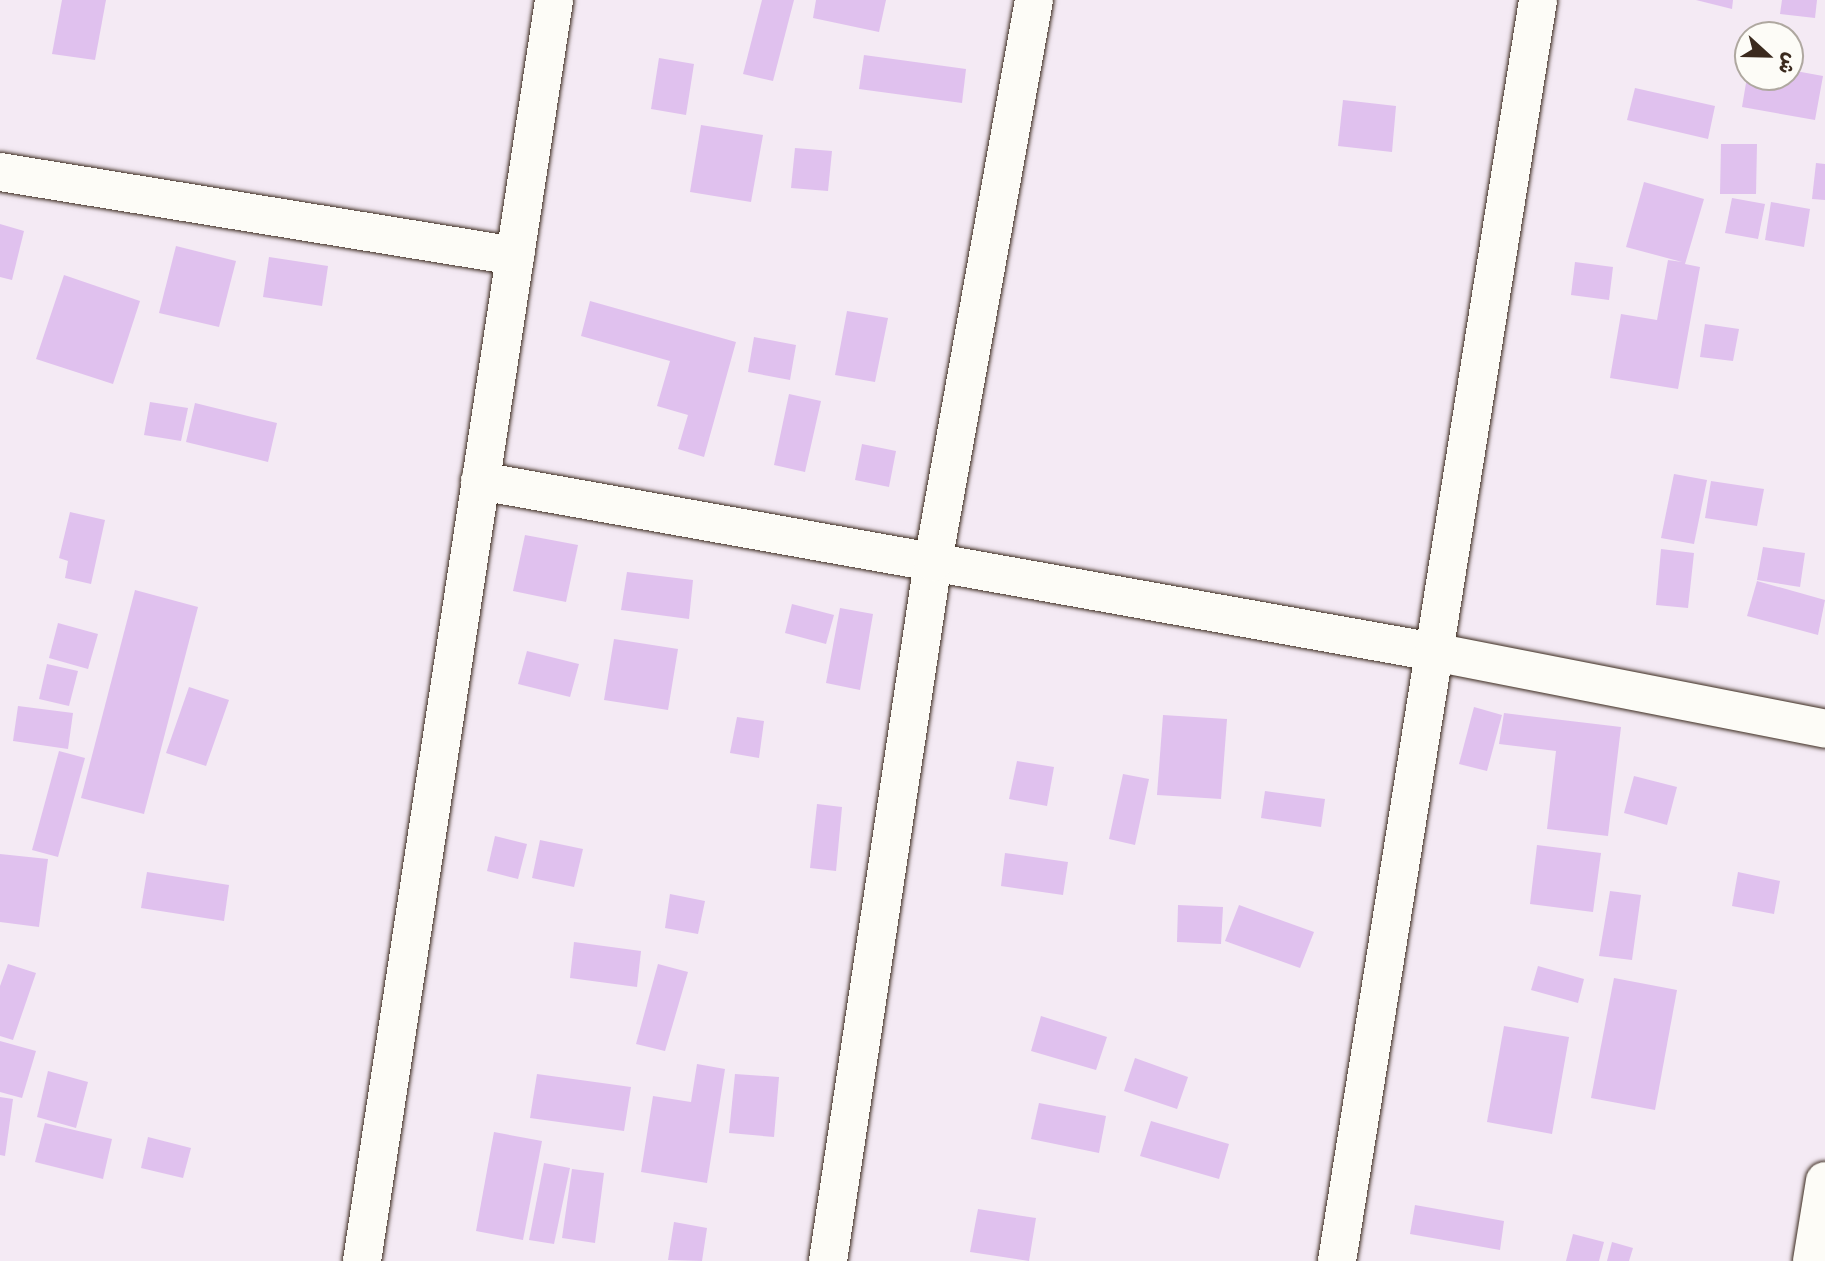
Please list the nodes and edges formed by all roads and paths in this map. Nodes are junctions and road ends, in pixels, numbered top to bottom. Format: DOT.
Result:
graph roads {
  1 [pos="554,0"];
  2 [pos="1034,0"];
  3 [pos="1538,0"];
  4 [pos="0,172"];
  5 [pos="515,256"];
  6 [pos="480,481"];
  7 [pos="933,562"];
  8 [pos="1434,652"];
  9 [pos="1825,729"];
  10 [pos="1825,1181"];
  11 [pos="362,1261"];
  12 [pos="828,1261"];
  13 [pos="1337,1261"];
  14 [pos="1812,1261"];
  1 -- 5 [label="street"];
  2 -- 7 [label="street"];
  3 -- 8 [label="street"];
  4 -- 5 [label="street"];
  5 -- 6 [label="street"];
  6 -- 7 [label="street"];
  6 -- 11 [label="street"];
  7 -- 8 [label="street"];
  7 -- 12 [label="street"];
  8 -- 9 [label="street"];
  8 -- 13 [label="street"];
  10 -- 14 [label="street"];
}
